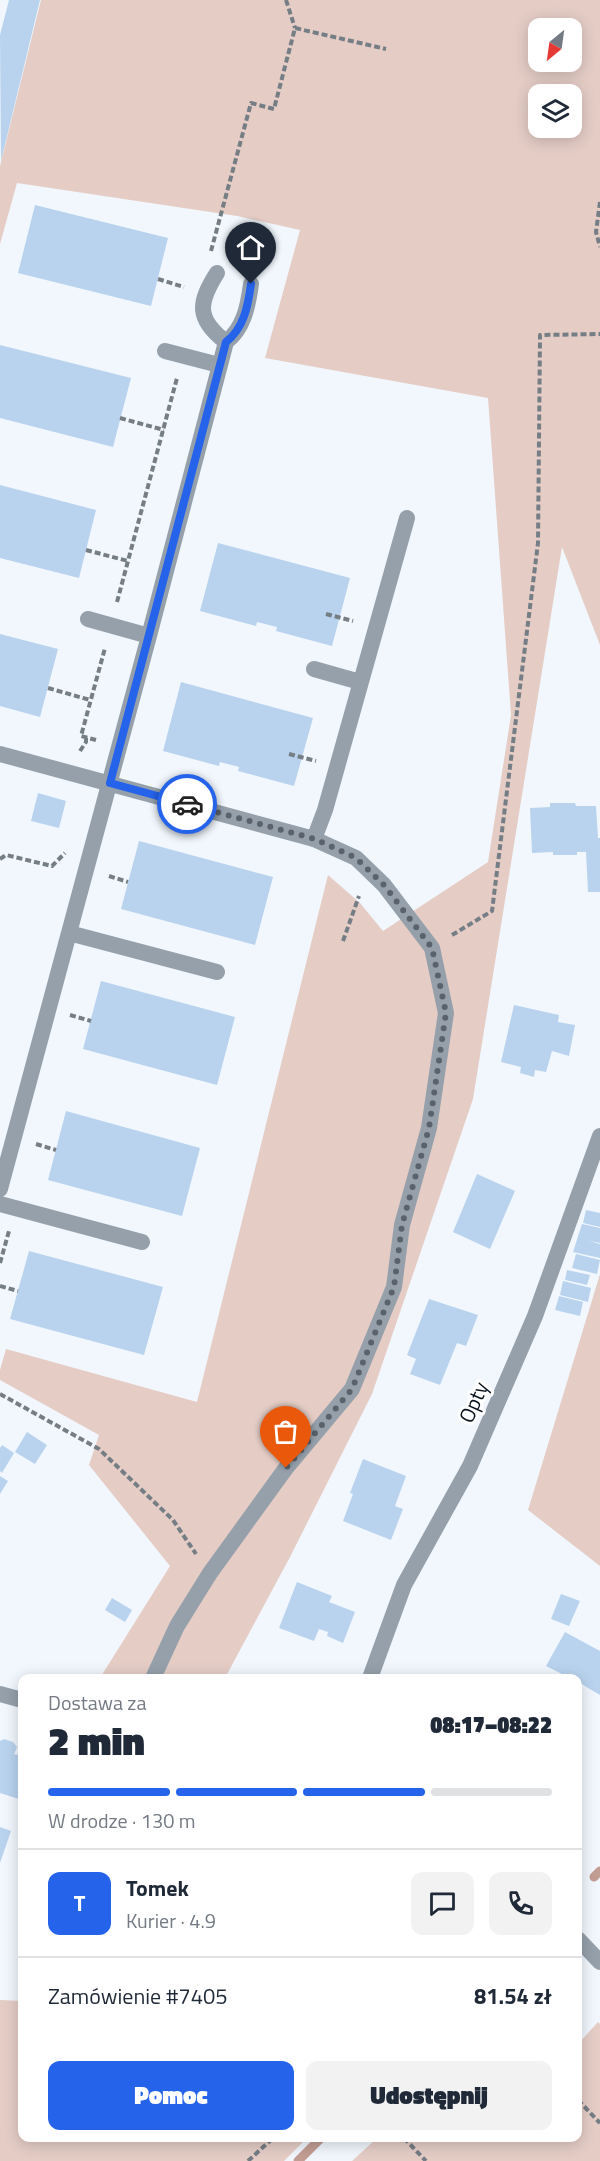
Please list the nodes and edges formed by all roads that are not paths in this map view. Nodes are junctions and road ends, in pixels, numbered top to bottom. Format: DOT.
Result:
graph roads {
  1 [pos="217,273"];
  2 [pos="251,284"];
  3 [pos="226,342"];
  4 [pos="165,351"];
  5 [pos="219,365"];
  6 [pos="406,518"];
  7 [pos="88,619"];
  8 [pos="149,636"];
  9 [pos="314,669"];
  10 [pos="360,682"];
  11 [pos="0,754"];
  12 [pos="110,783"];
  13 [pos="315,839"];
  14 [pos="69,933"];
  15 [pos="217,972"];
  16 [pos="600,1136"];
  17 [pos="0,1189"];
  18 [pos="0,1204"];
  19 [pos="142,1242"];
  20 [pos="155,1674"];
  21 [pos="371,1674"];
  22 [pos="0,1694"];
  23 [pos="18,1699"];
  24 [pos="582,1943"];
  25 [pos="600,1962"];
  1 -- 3 [label="street"];
  2 -- 3 [label="street"];
  3 -- 5 [label="street"];
  4 -- 5 [label="street"];
  5 -- 8 [label="street"];
  6 -- 10 [label="street"];
  7 -- 8 [label="street"];
  8 -- 12 [label="street"];
  9 -- 10 [label="street"];
  10 -- 13 [label="street"];
  11 -- 12 [label="street"];
  12 -- 13 [label="street"];
  12 -- 14 [label="street"];
  13 -- 20 [label="street"];
  14 -- 15 [label="street"];
  14 -- 17 [label="street"];
  16 -- 21 [label="street, Opty"];
  18 -- 19 [label="street"];
  22 -- 23 [label="street"];
  24 -- 25 [label="street"];
}
